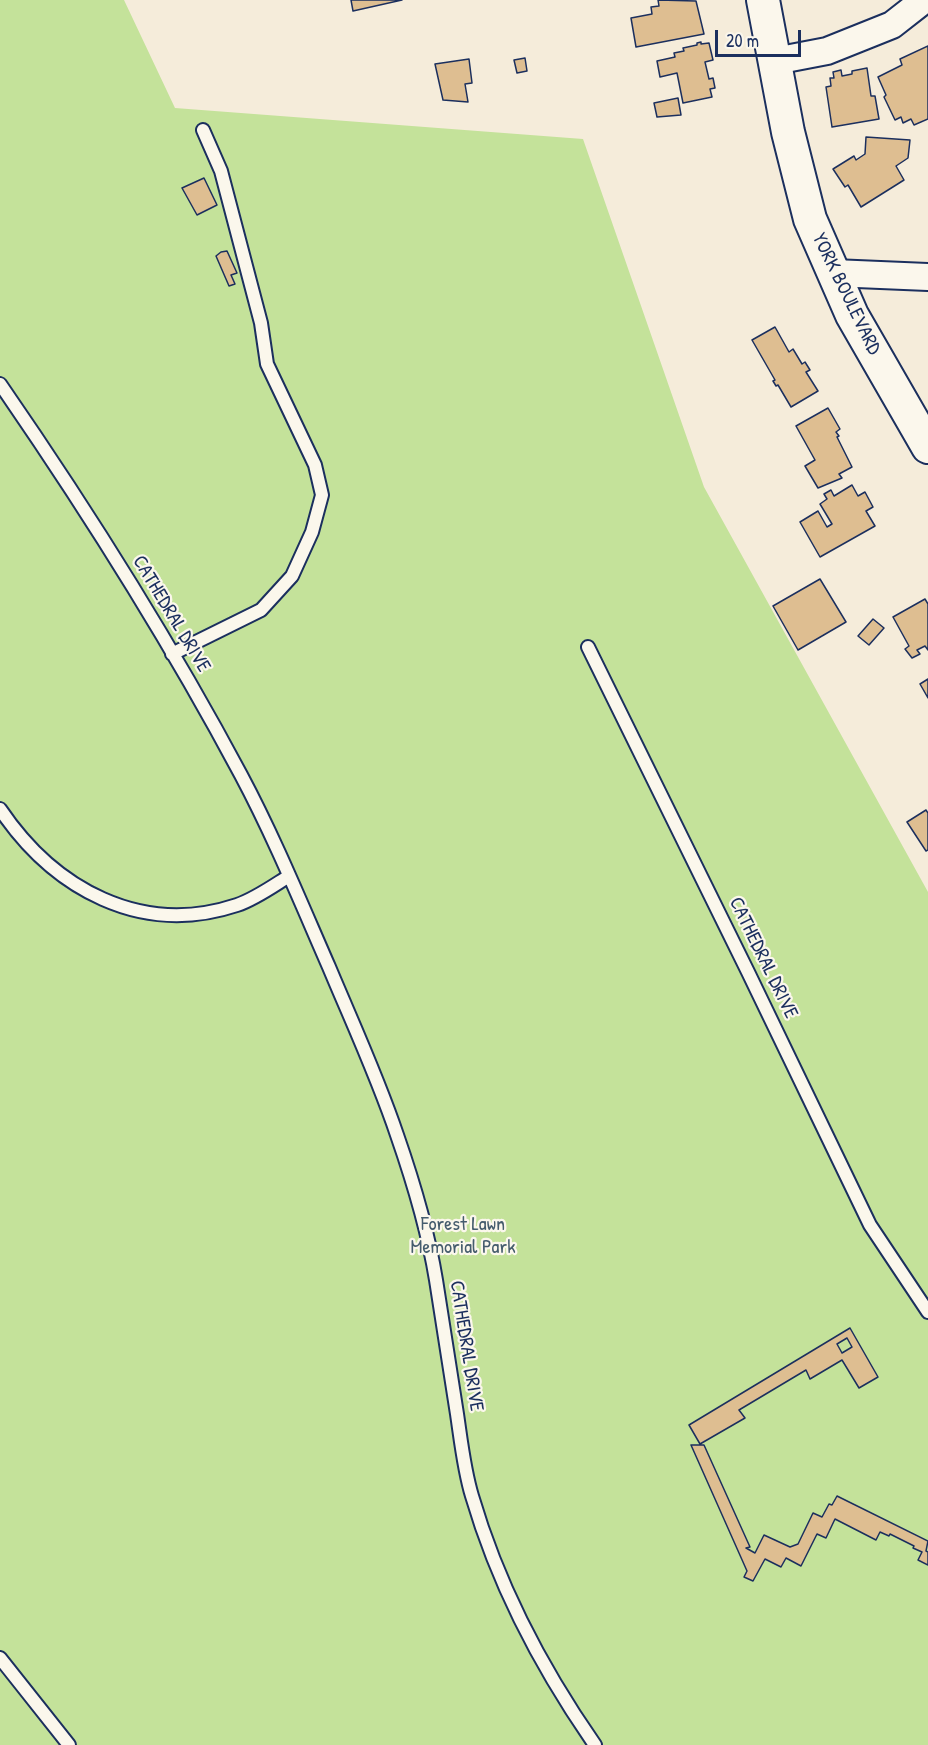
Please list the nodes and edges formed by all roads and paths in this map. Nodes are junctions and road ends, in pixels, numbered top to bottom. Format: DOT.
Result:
graph roads {
  1 [pos="763,0"];
  2 [pos="924,0"];
  3 [pos="775,61"];
  4 [pos="203,130"];
  5 [pos="833,273"];
  6 [pos="928,277"];
  7 [pos="0,384"];
  8 [pos="928,447"];
  9 [pos="588,647"];
  10 [pos="172,654"];
  11 [pos="0,809"];
  12 [pos="289,876"];
  13 [pos="928,1312"];
  14 [pos="0,1658"];
  15 [pos="69,1745"];
  16 [pos="595,1745"];
  1 -- 3 [label="street, YORK BOULEVARD"];
  2 -- 3 [label="street"];
  3 -- 5 [label="street, YORK BOULEVARD"];
  4 -- 10 [label="lane"];
  5 -- 6 [label="street"];
  5 -- 8 [label="street, YORK BOULEVARD"];
  7 -- 10 [label="lane, CATHEDRAL DRIVE"];
  9 -- 13 [label="lane, CATHEDRAL DRIVE"];
  10 -- 12 [label="lane, CATHEDRAL DRIVE"];
  11 -- 12 [label="lane"];
  12 -- 16 [label="lane, CATHEDRAL DRIVE"];
  14 -- 15 [label="lane"];
}
